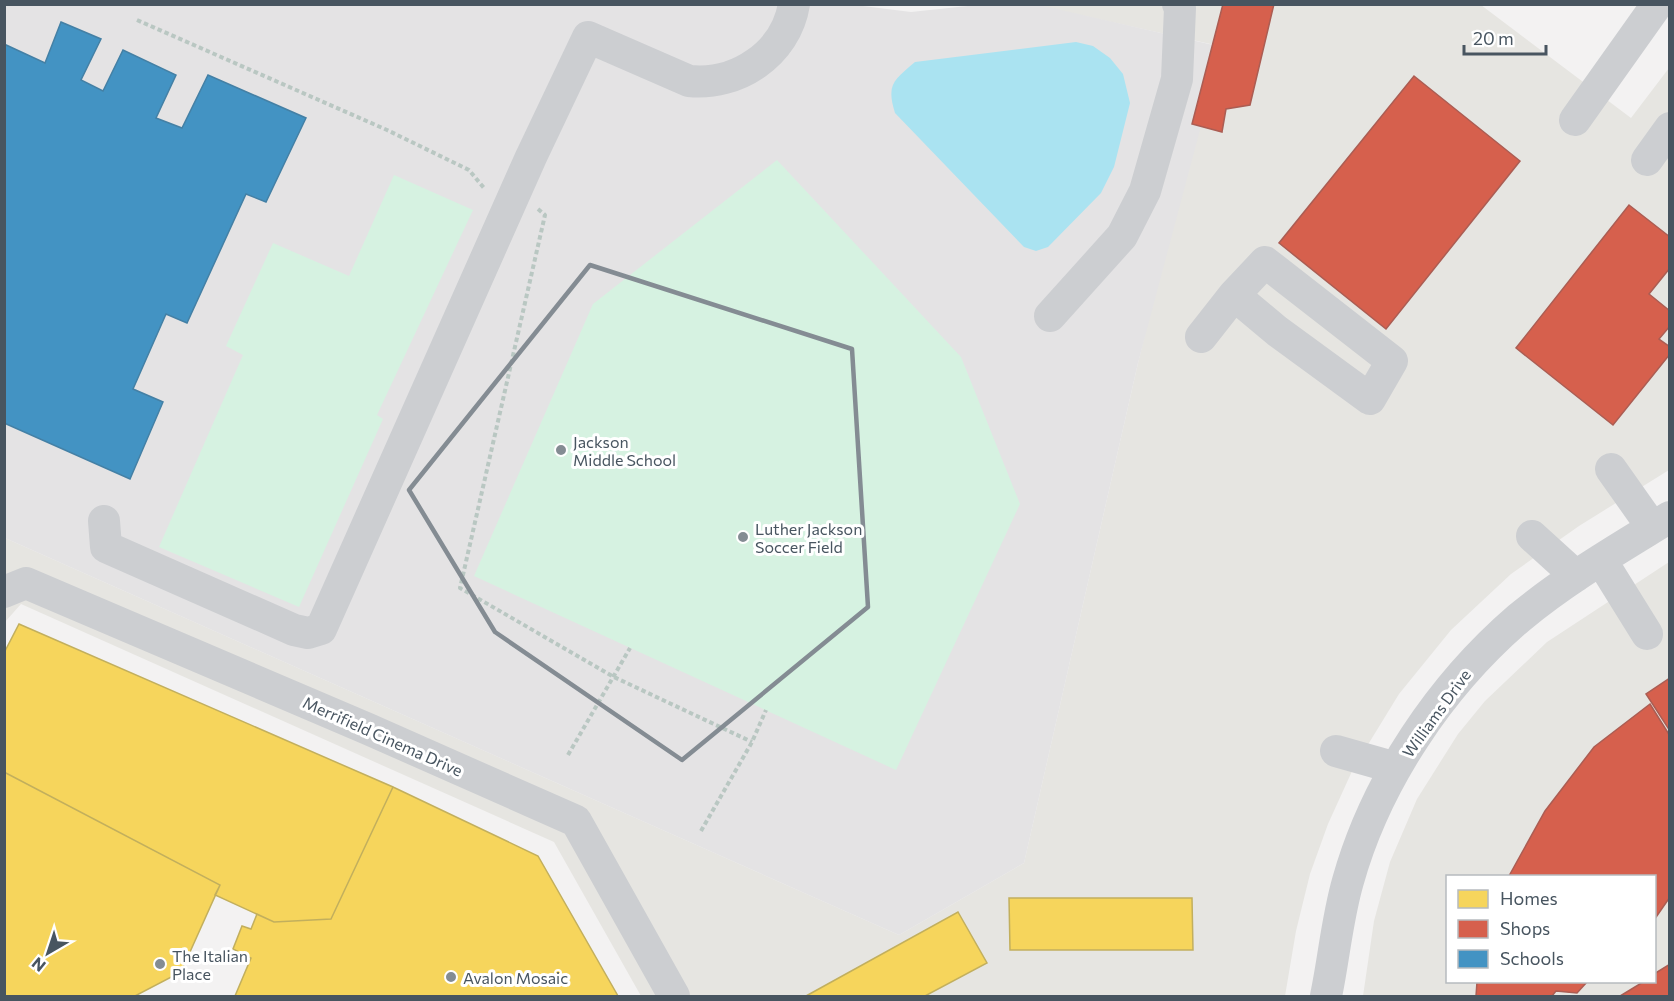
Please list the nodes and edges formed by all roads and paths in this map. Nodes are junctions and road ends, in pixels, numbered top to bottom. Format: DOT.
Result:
graph roads {
  1 [pos="794,4"];
  2 [pos="1178,4"];
  3 [pos="1660,9"];
  4 [pos="137,20"];
  5 [pos="1575,120"];
  6 [pos="1670,128"];
  7 [pos="1647,160"];
  8 [pos="525,199"];
  9 [pos="1234,295"];
  10 [pos="1050,316"];
  11 [pos="1201,337"];
  12 [pos="1611,468"];
  13 [pos="104,521"];
  14 [pos="1661,522"];
  15 [pos="1532,536"];
  16 [pos="1589,568"];
  17 [pos="4,592"];
  18 [pos="1647,634"];
  19 [pos="630,648"];
  20 [pos="614,677"];
  21 [pos="766,710"];
  22 [pos="752,742"];
  23 [pos="1336,751"];
  24 [pos="568,755"];
  25 [pos="1396,768"];
  26 [pos="701,831"];
  27 [pos="685,995"];
  28 [pos="1326,996"];
  1 -- 8 [label="street"];
  2 -- 10 [label="street"];
  3 -- 5 [label="street"];
  4 -- 8 [label="path"];
  6 -- 7 [label="street"];
  8 -- 13 [label="street"];
  8 -- 20 [label="path"];
  9 -- 9 [label="street"];
  9 -- 11 [label="street"];
  12 -- 14 [label="street"];
  14 -- 16 [label="street, Williams Drive"];
  15 -- 16 [label="street"];
  16 -- 18 [label="street"];
  16 -- 25 [label="street, Williams Drive"];
  17 -- 27 [label="street, Merrifield Cinema Drive"];
  19 -- 20 [label="path"];
  20 -- 22 [label="path"];
  20 -- 24 [label="path"];
  21 -- 22 [label="path"];
  22 -- 26 [label="path"];
  23 -- 25 [label="street"];
  25 -- 28 [label="street, Williams Drive"];
}
